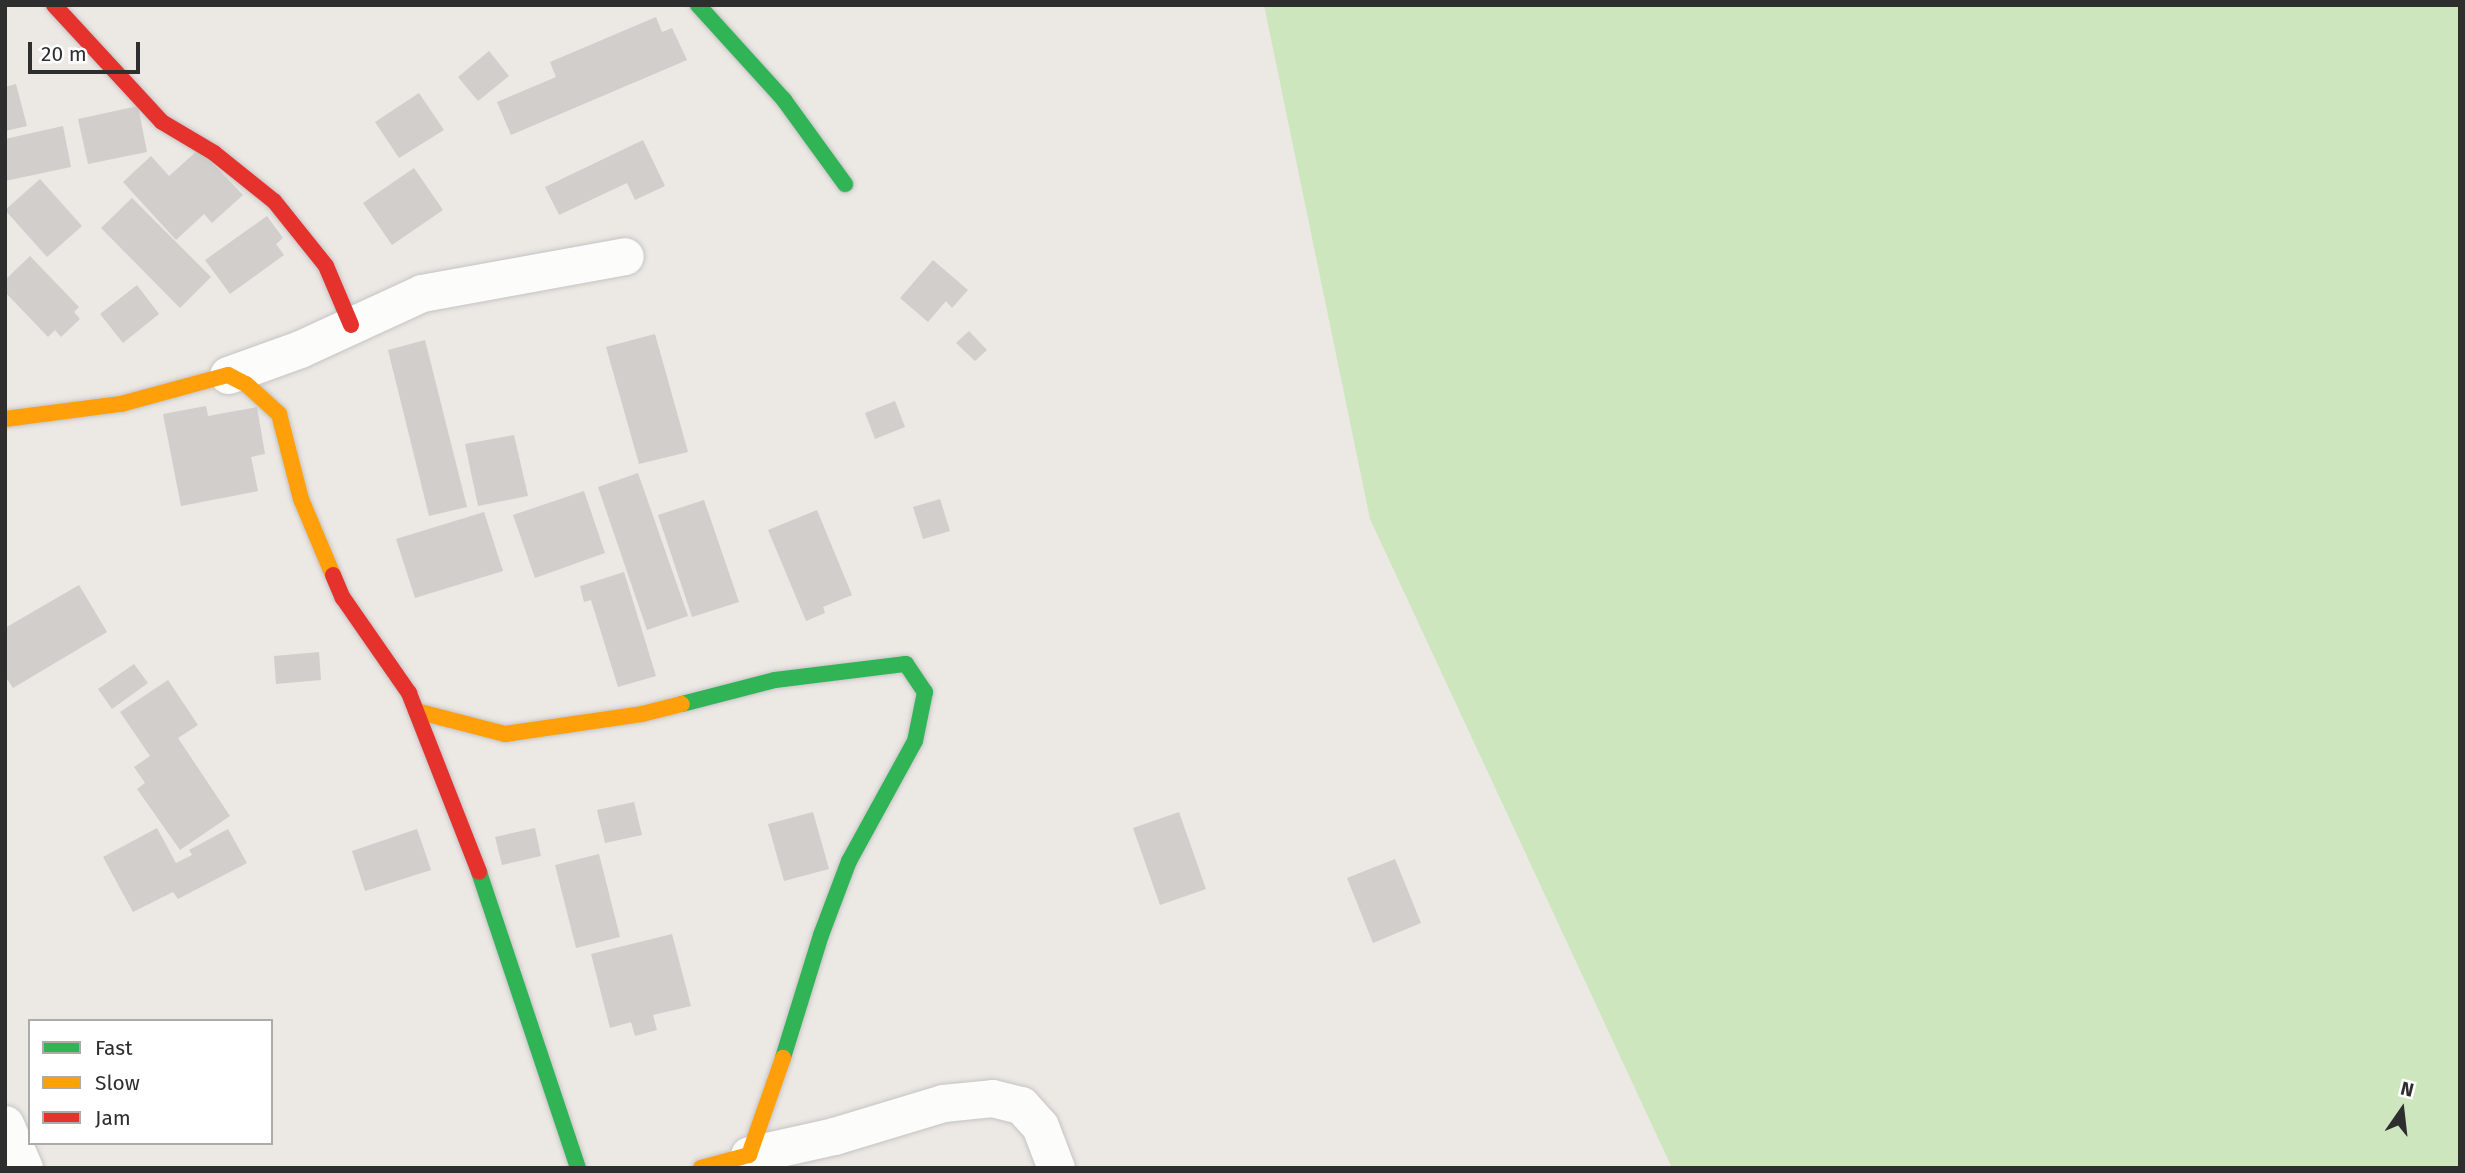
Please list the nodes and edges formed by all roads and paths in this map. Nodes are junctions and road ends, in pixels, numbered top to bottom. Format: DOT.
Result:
graph roads {
  1 [pos="54,5"];
  2 [pos="698,5"];
  3 [pos="845,184"];
  4 [pos="625,256"];
  5 [pos="351,325"];
  6 [pos="228,375"];
  7 [pos="5,419"];
  8 [pos="416,711"];
  9 [pos="5,1124"];
  10 [pos="749,1155"];
  11 [pos="24,1168"];
  12 [pos="578,1168"];
  13 [pos="701,1168"];
  14 [pos="1056,1168"];
  1 -- 5 [label="street"];
  2 -- 3 [label="street"];
  4 -- 5 [label="street"];
  5 -- 6 [label="street"];
  6 -- 7 [label="street"];
  6 -- 8 [label="street"];
  8 -- 10 [label="street"];
  8 -- 12 [label="street"];
  9 -- 11 [label="street"];
  10 -- 13 [label="street"];
  10 -- 14 [label="street"];
}
